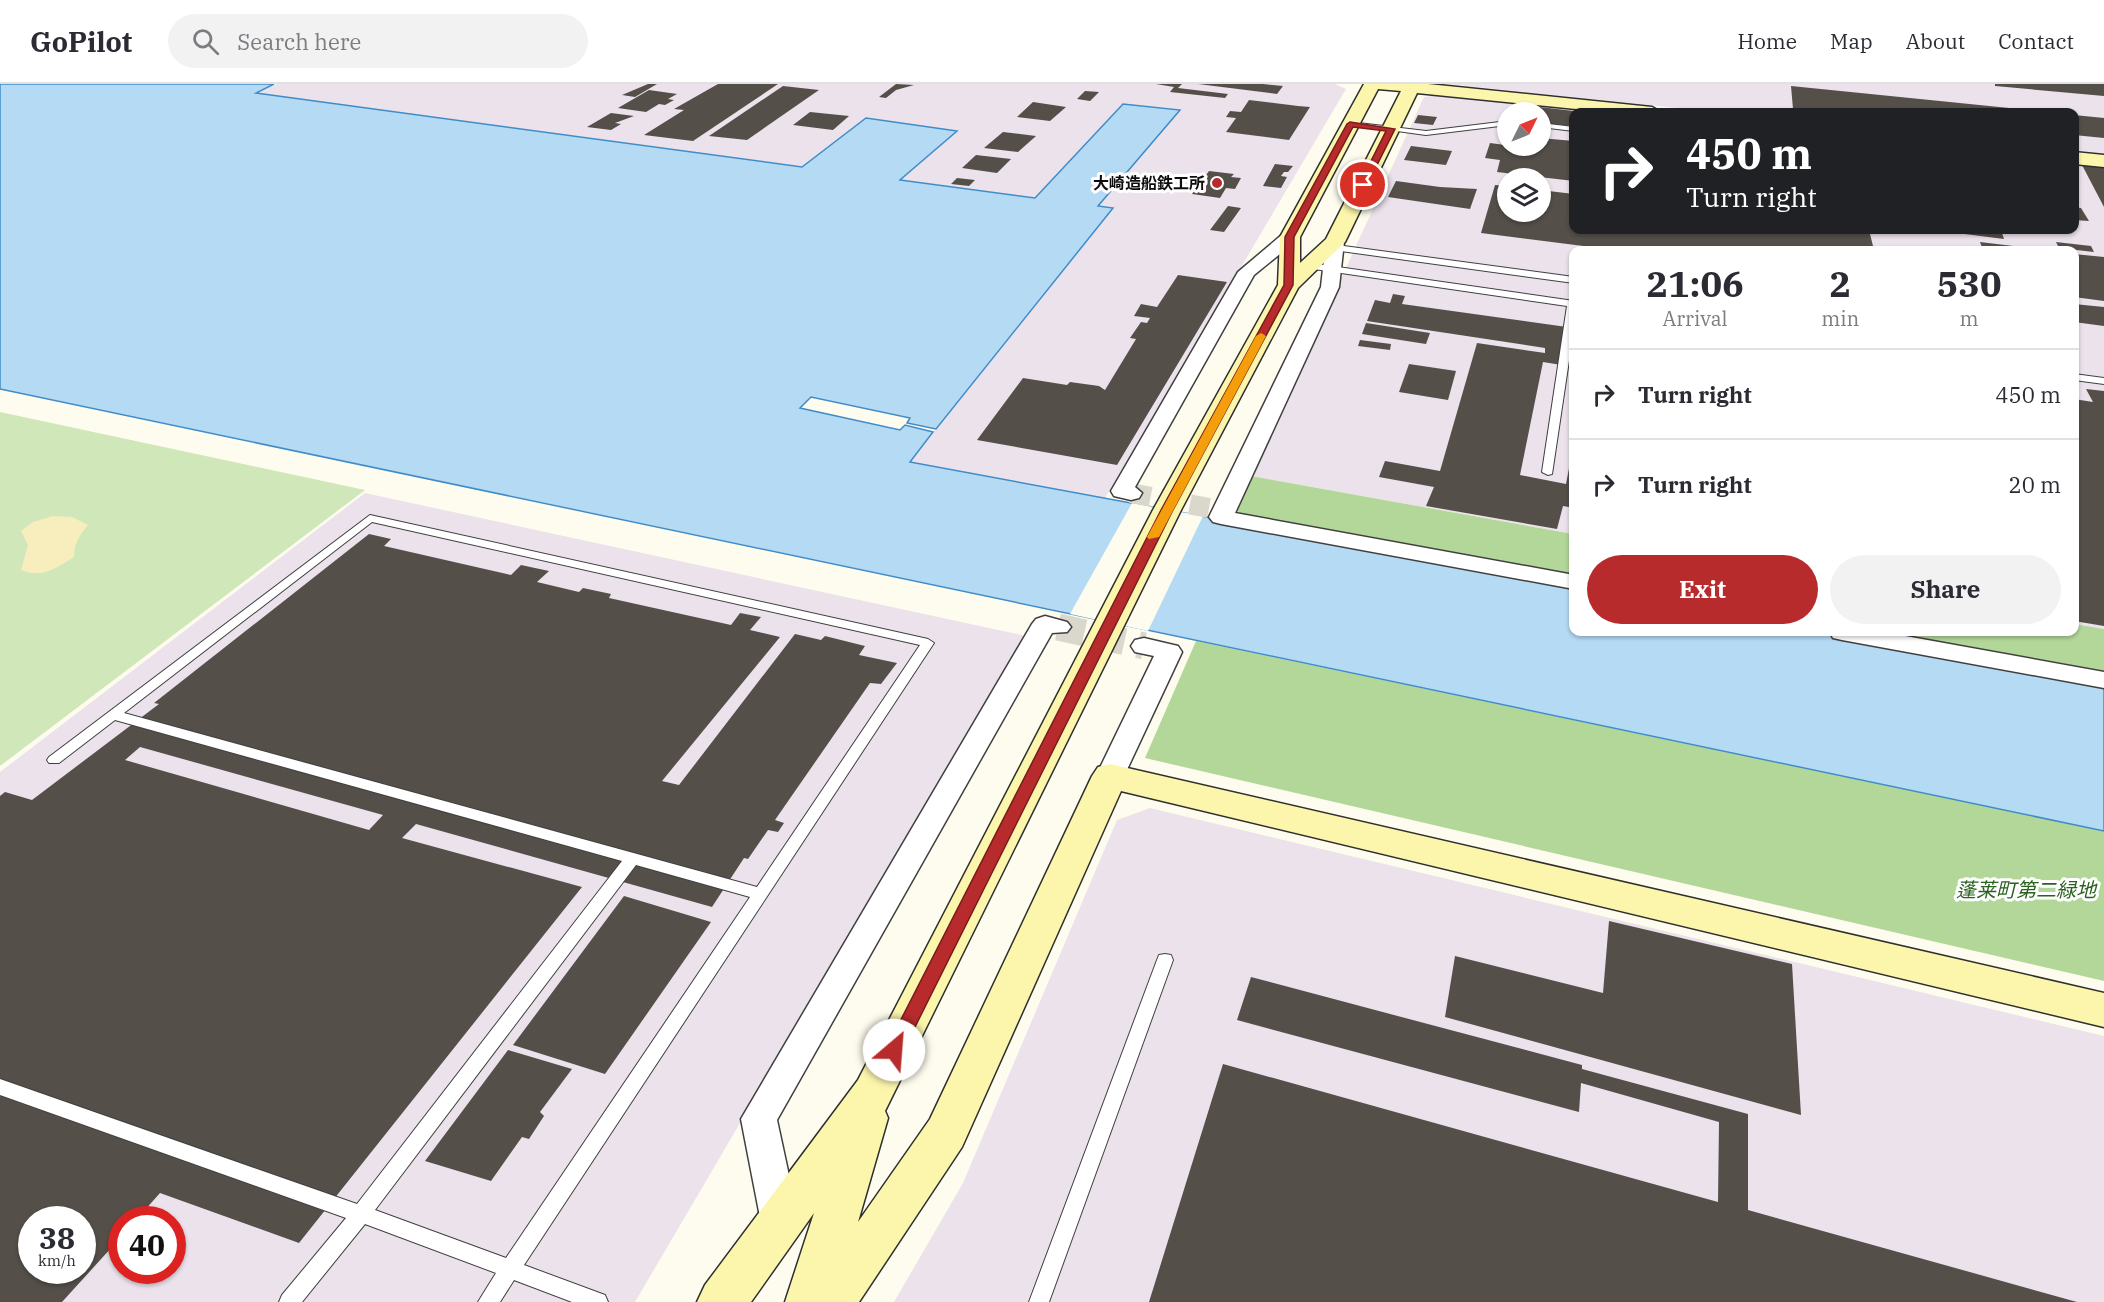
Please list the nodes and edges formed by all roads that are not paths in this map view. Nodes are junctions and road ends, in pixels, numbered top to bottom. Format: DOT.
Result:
graph roads {
  1 [pos="1372,84"];
  2 [pos="1379,84"];
  3 [pos="1412,86"];
  4 [pos="1615,108"];
  5 [pos="1350,124"];
  6 [pos="1497,124"];
  7 [pos="1551,126"];
  8 [pos="1569,128"];
  9 [pos="1391,129"];
  10 [pos="2079,158"];
  11 [pos="2104,161"];
  12 [pos="1290,237"];
  13 [pos="1332,252"];
  14 [pos="1289,274"];
  15 [pos="1569,279"];
  16 [pos="1569,303"];
  17 [pos="1569,331"];
  18 [pos="2079,378"];
  19 [pos="2104,381"];
  20 [pos="1548,472"];
  21 [pos="1131,493"];
  22 [pos="1569,581"];
  23 [pos="1058,627"];
  24 [pos="1864,636"];
  25 [pos="1144,646"];
  26 [pos="2104,680"];
  27 [pos="114,715"];
  28 [pos="54,760"];
  29 [pos="1110,776"];
  30 [pos="633,858"];
  31 [pos="761,894"];
  32 [pos="1165,960"];
  33 [pos="2104,1010"];
  34 [pos="0,1087"];
  35 [pos="873,1093"];
  36 [pos="361,1214"];
  37 [pos="780,1222"];
  38 [pos="510,1269"];
  39 [pos="290,1302"];
  40 [pos="488,1302"];
  41 [pos="598,1302"];
  42 [pos="722,1302"];
  43 [pos="810,1302"];
  44 [pos="831,1302"];
  45 [pos="1040,1302"];
  1 -- 5 [label="street"];
  2 -- 3 [label="street"];
  3 -- 4 [label="street"];
  3 -- 9 [label="street"];
  5 -- 9 [label="lane"];
  5 -- 12 [label="street"];
  6 -- 9 [label="lane"];
  7 -- 8 [label="lane"];
  9 -- 13 [label="street"];
  10 -- 11 [label="street"];
  12 -- 14 [label="street"];
  12 -- 21 [label="street"];
  13 -- 14 [label="street"];
  13 -- 15 [label="lane"];
  13 -- 16 [label="lane"];
  13 -- 22 [label="street"];
  14 -- 35 [label="street"];
  17 -- 20 [label="lane"];
  18 -- 19 [label="lane"];
  23 -- 37 [label="street"];
  24 -- 26 [label="street"];
  25 -- 29 [label="street"];
  27 -- 28 [label="lane"];
  27 -- 30 [label="lane"];
  27 -- 31 [label="lane"];
  29 -- 33 [label="street"];
  29 -- 44 [label="street"];
  30 -- 31 [label="lane"];
  30 -- 36 [label="lane"];
  31 -- 38 [label="lane"];
  32 -- 45 [label="lane"];
  34 -- 36 [label="lane"];
  35 -- 37 [label="street"];
  35 -- 43 [label="street"];
  36 -- 38 [label="lane"];
  36 -- 39 [label="lane"];
  37 -- 42 [label="street"];
  38 -- 40 [label="lane"];
  38 -- 41 [label="lane"];
}
